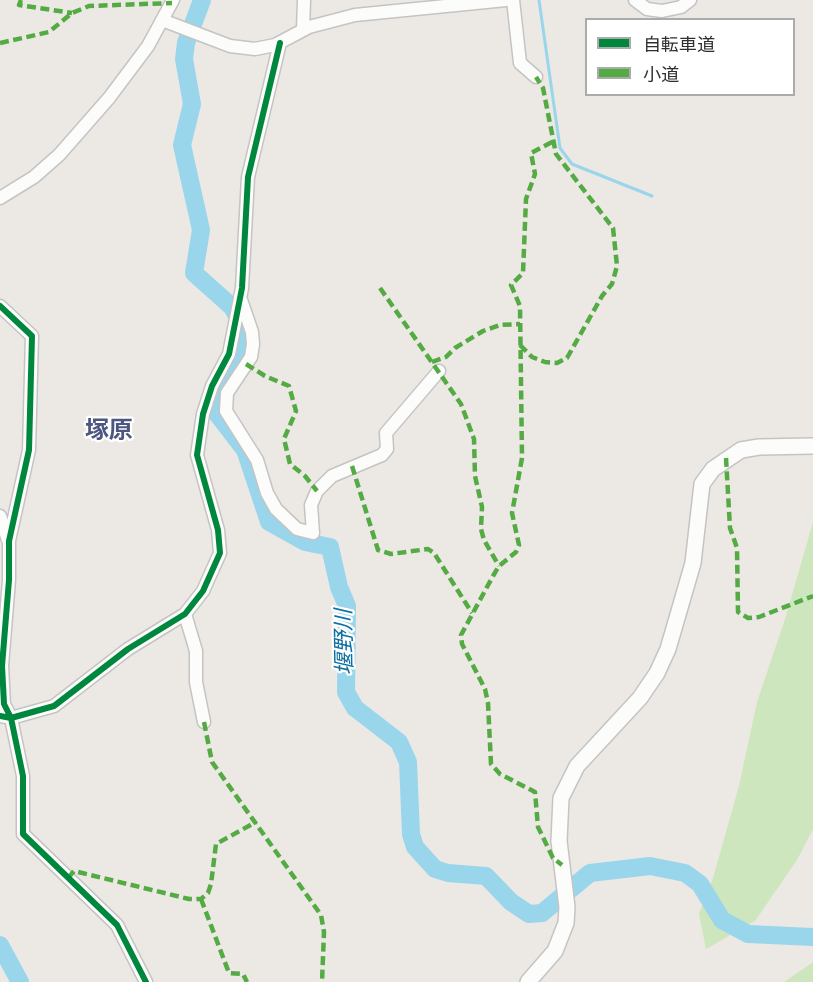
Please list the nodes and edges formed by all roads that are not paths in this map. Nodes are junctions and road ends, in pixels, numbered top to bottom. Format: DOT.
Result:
graph roads {
  1 [pos="173,0"];
  2 [pos="304,0"];
  3 [pos="506,0"];
  4 [pos="513,0"];
  5 [pos="635,0"];
  6 [pos="690,0"];
  7 [pos="162,20"];
  8 [pos="303,30"];
  9 [pos="280,43"];
  10 [pos="536,76"];
  11 [pos="0,198"];
  12 [pos="240,298"];
  13 [pos="0,306"];
  14 [pos="249,358"];
  15 [pos="224,365"];
  16 [pos="439,371"];
  17 [pos="813,446"];
  18 [pos="0,516"];
  19 [pos="9,541"];
  20 [pos="185,614"];
  21 [pos="3,618"];
  22 [pos="5,717"];
  23 [pos="204,722"];
  24 [pos="146,982"];
  25 [pos="528,982"];
  1 -- 7 [label="street"];
  2 -- 8 [label="street"];
  3 -- 8 [label="street"];
  4 -- 10 [label="street"];
  5 -- 6 [label="street"];
  7 -- 9 [label="street"];
  7 -- 11 [label="street"];
  8 -- 9 [label="street"];
  9 -- 12 [label="street"];
  12 -- 14 [label="street"];
  12 -- 15 [label="street"];
  13 -- 19 [label="street"];
  14 -- 15 [label="street"];
  14 -- 16 [label="street"];
  15 -- 20 [label="street"];
  17 -- 25 [label="street"];
  18 -- 19 [label="street"];
  19 -- 21 [label="street"];
  20 -- 22 [label="street"];
  20 -- 23 [label="street"];
  21 -- 22 [label="street"];
  22 -- 24 [label="street"];
}
